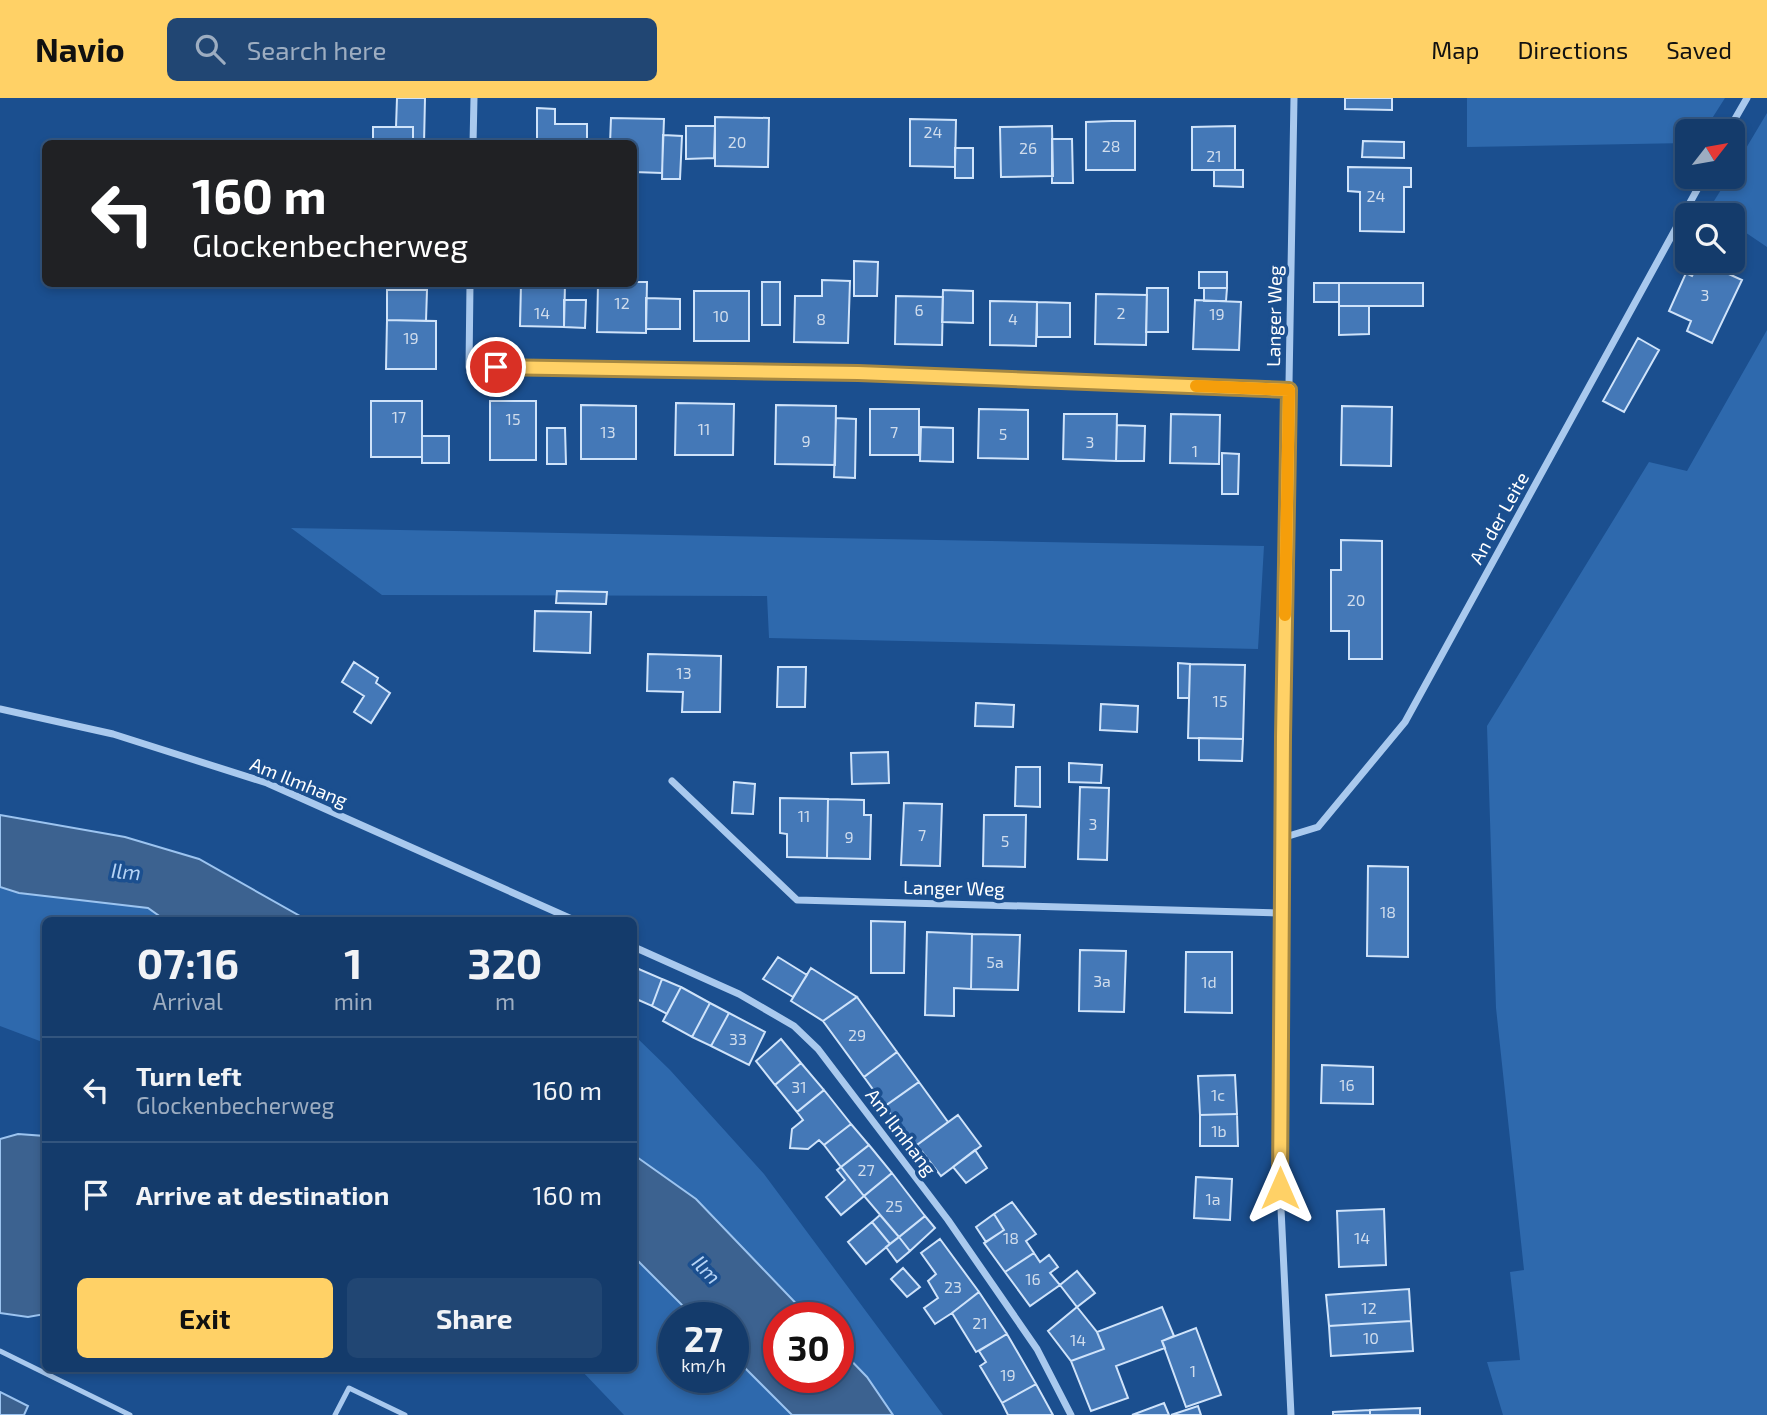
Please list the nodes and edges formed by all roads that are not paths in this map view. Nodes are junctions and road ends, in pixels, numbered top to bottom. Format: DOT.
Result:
graph roads {
  1 [pos="474,98"];
  2 [pos="1294,98"];
  3 [pos="1747,98"];
  4 [pos="1735,119"];
  5 [pos="473,140"];
  6 [pos="1697,189"];
  7 [pos="470,287"];
  8 [pos="1289,390"];
  9 [pos="0,709"];
  10 [pos="672,781"];
  11 [pos="1282,838"];
  12 [pos="1282,913"];
  13 [pos="567,917"];
  14 [pos="637,948"];
  15 [pos="0,1351"];
  16 [pos="42,1372"];
  17 [pos="43,1372"];
  18 [pos="130,1415"];
  19 [pos="335,1415"];
  20 [pos="405,1415"];
  21 [pos="1071,1415"];
  22 [pos="1291,1415"];
  1 -- 5 [label="street"];
  2 -- 8 [label="street, Langer Weg"];
  3 -- 4 [label="street"];
  6 -- 11 [label="street, An der Leite"];
  7 -- 8 [label="street"];
  8 -- 11 [label="street, Langer Weg"];
  9 -- 13 [label="street, Am Ilmhang"];
  10 -- 12 [label="street, Langer Weg"];
  11 -- 12 [label="street, Langer Weg"];
  12 -- 22 [label="street, Langer Weg"];
  14 -- 21 [label="street, Am Ilmhang"];
  15 -- 16 [label="lane"];
  17 -- 18 [label="lane"];
  19 -- 20 [label="lane"];
}
